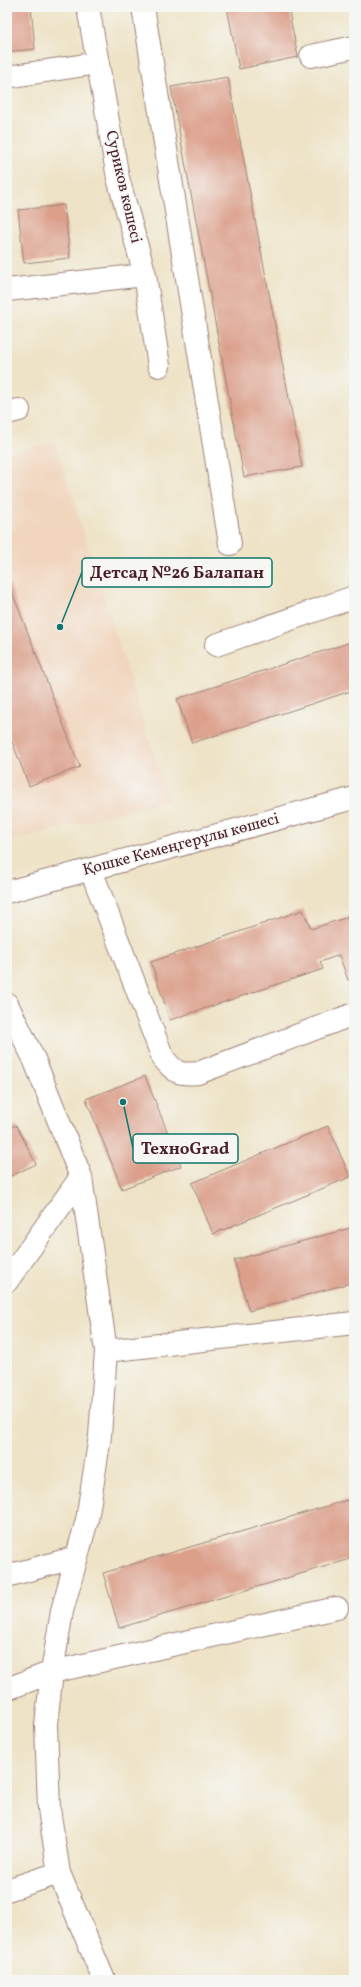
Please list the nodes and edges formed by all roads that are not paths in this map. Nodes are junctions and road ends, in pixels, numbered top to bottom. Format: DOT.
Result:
graph roads {
  1 [pos="88,7"];
  2 [pos="143,7"];
  3 [pos="354,47"];
  4 [pos="311,56"];
  5 [pos="98,64"];
  6 [pos="7,77"];
  7 [pos="145,275"];
  8 [pos="7,290"];
  9 [pos="159,366"];
  10 [pos="230,544"];
  11 [pos="354,597"];
  12 [pos="216,645"];
  13 [pos="354,798"];
  14 [pos="91,870"];
  15 [pos="7,892"];
  16 [pos="7,1004"];
  17 [pos="354,1014"];
  18 [pos="81,1177"];
  19 [pos="7,1281"];
  20 [pos="354,1323"];
  21 [pos="106,1351"];
  22 [pos="77,1557"];
  23 [pos="7,1576"];
  24 [pos="337,1608"];
  25 [pos="52,1672"];
  26 [pos="7,1689"];
  27 [pos="59,1873"];
  28 [pos="7,1890"];
  29 [pos="104,1980"];
  1 -- 5 [label="street, Суриков көшесі"];
  2 -- 10 [label="street"];
  3 -- 4 [label="street"];
  5 -- 6 [label="street"];
  5 -- 7 [label="street, Суриков көшесі"];
  7 -- 8 [label="street"];
  7 -- 9 [label="street, Суриков көшесі"];
  11 -- 12 [label="street"];
  13 -- 14 [label="street, Қошке Кемеңгерұлы көшесі"];
  14 -- 15 [label="street, Қошке Кемеңгерұлы көшесі"];
  14 -- 17 [label="street"];
  16 -- 18 [label="street"];
  18 -- 19 [label="street"];
  18 -- 21 [label="street"];
  20 -- 21 [label="street"];
  21 -- 22 [label="street"];
  22 -- 23 [label="street"];
  22 -- 25 [label="street"];
  24 -- 25 [label="street"];
  25 -- 26 [label="street"];
  25 -- 27 [label="street"];
  27 -- 28 [label="street"];
  27 -- 29 [label="street"];
}
